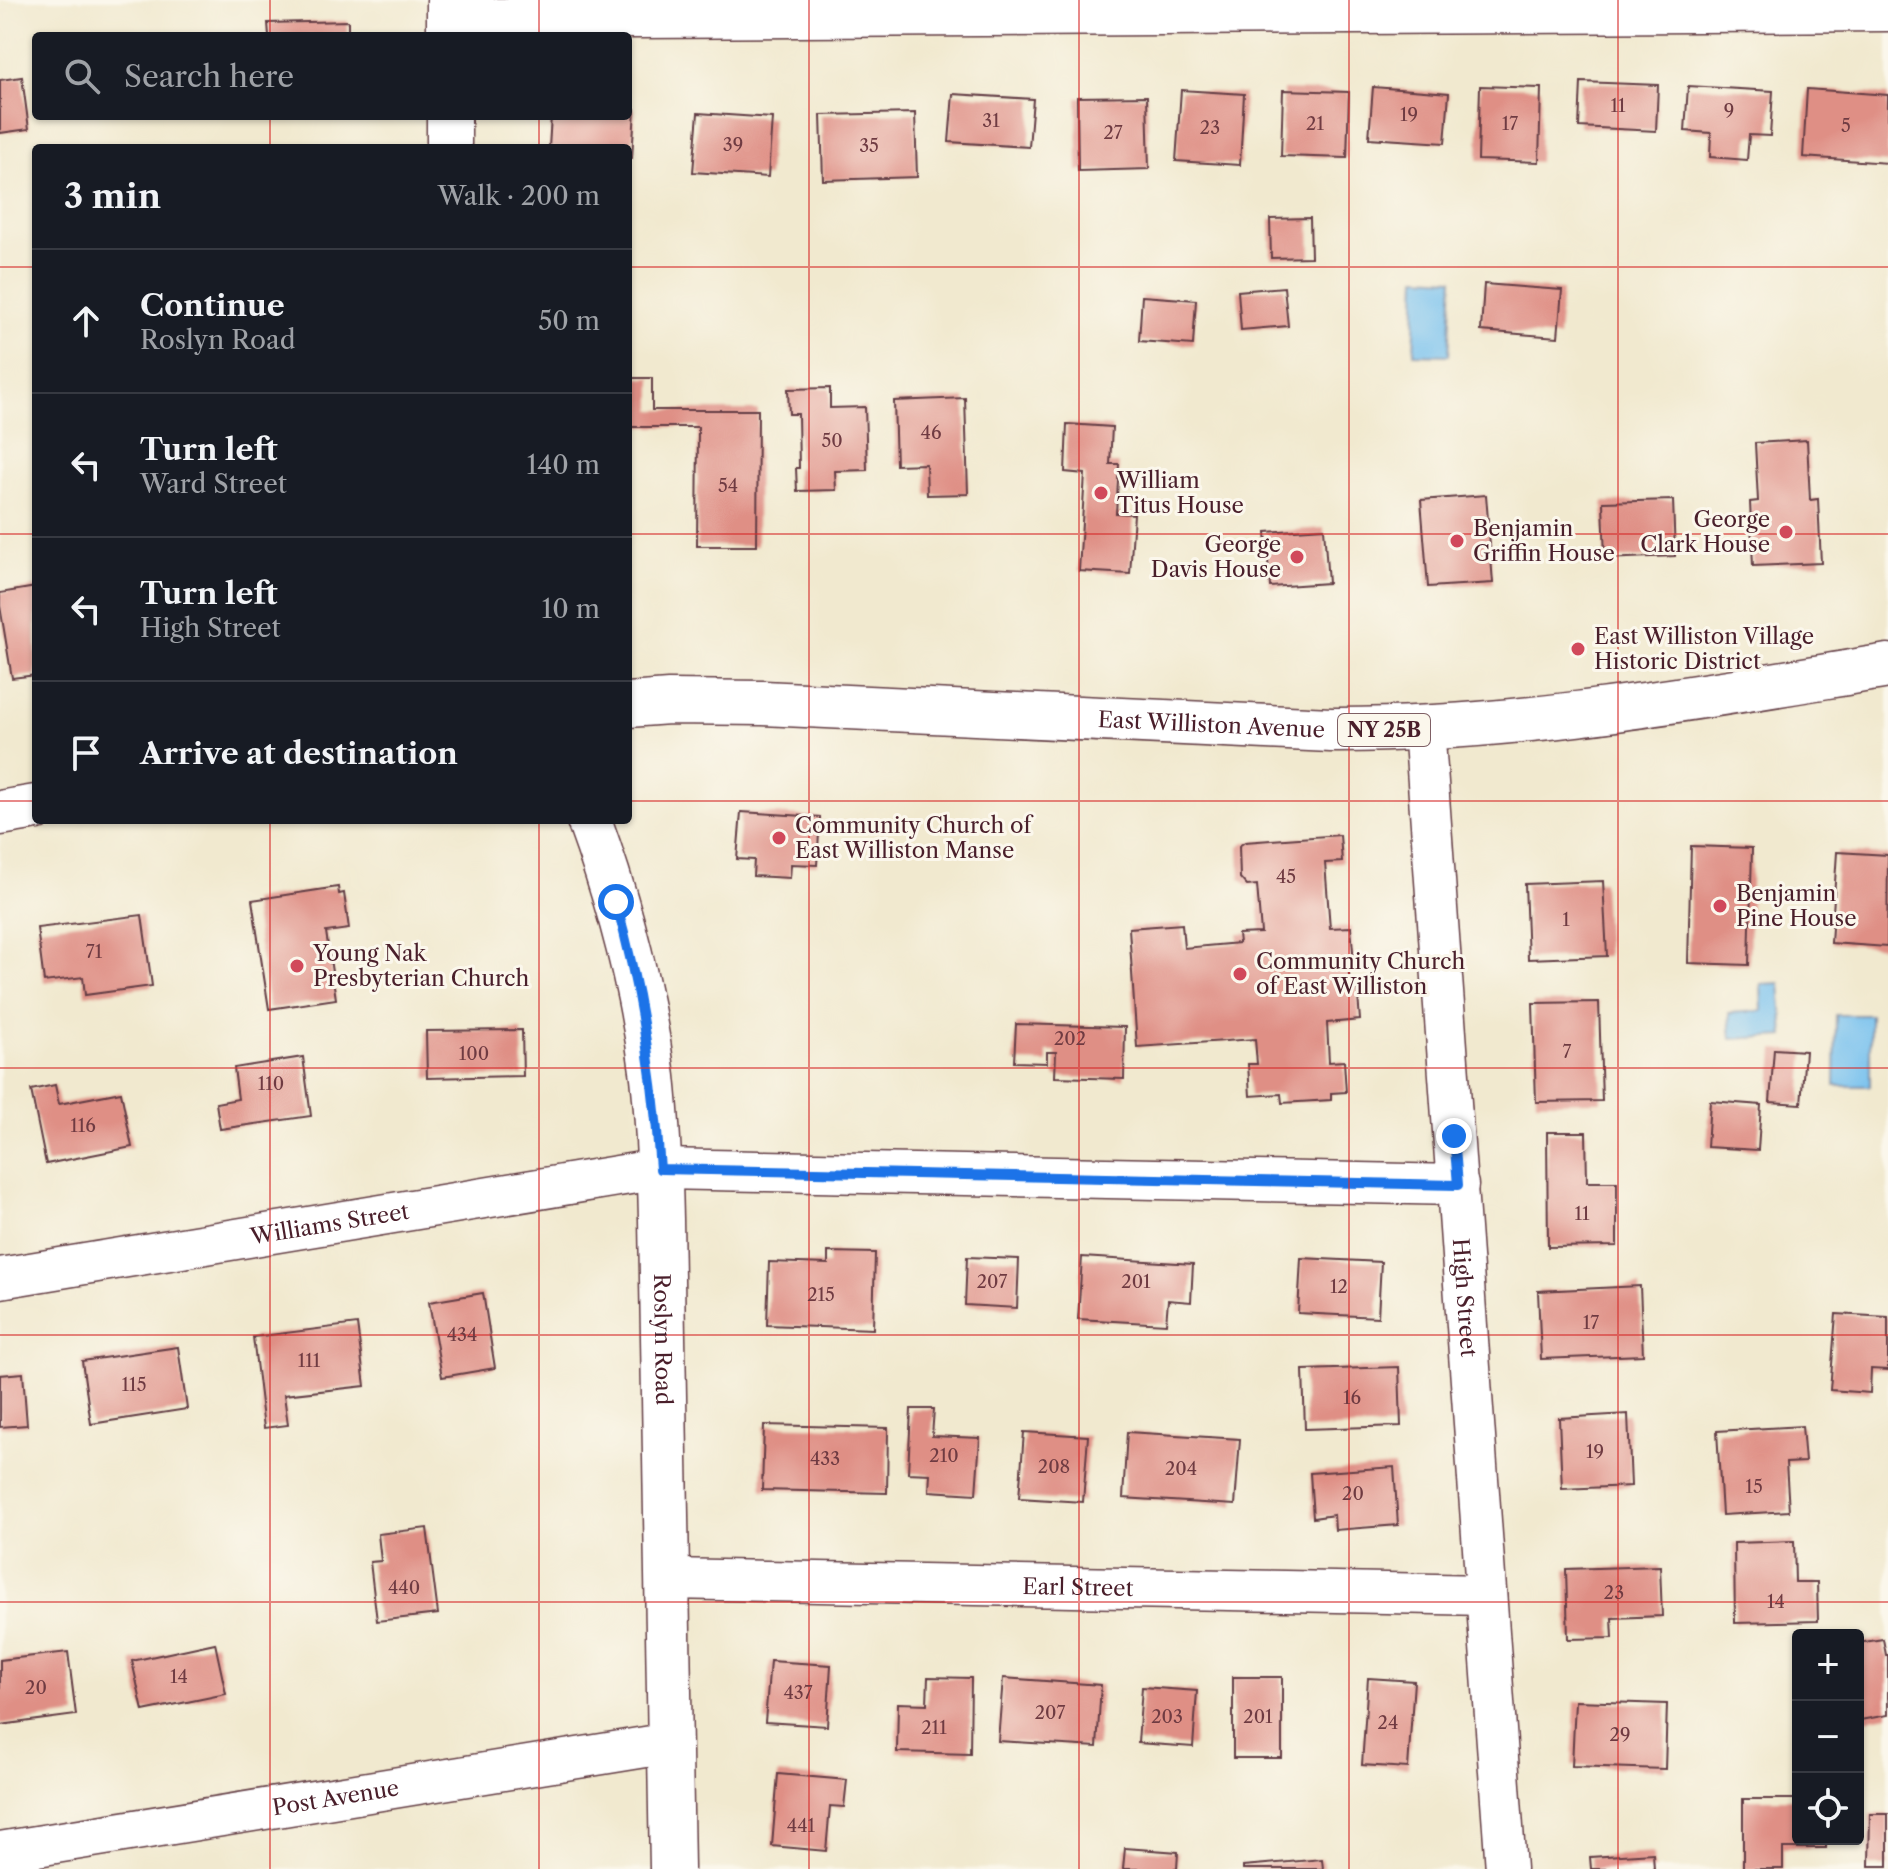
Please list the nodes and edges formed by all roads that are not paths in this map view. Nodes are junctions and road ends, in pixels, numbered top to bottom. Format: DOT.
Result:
graph roads {
  1 [pos="1888,11"];
  2 [pos="449,18"];
  3 [pos="449,120"];
  4 [pos="449,144"];
  5 [pos="1888,666"];
  6 [pos="632,705"];
  7 [pos="1424,727"];
  8 [pos="32,808"];
  9 [pos="0,813"];
  10 [pos="590,824"];
  11 [pos="660,1169"];
  12 [pos="1458,1185"];
  13 [pos="0,1278"];
  14 [pos="668,1579"];
  15 [pos="1486,1595"];
  16 [pos="670,1743"];
  17 [pos="0,1852"];
  18 [pos="672,1869"];
  19 [pos="1506,1869"];
  1 -- 2 [label="street"];
  3 -- 4 [label="main road"];
  5 -- 7 [label="main road, East Williston Avenue / NY 25B"];
  6 -- 7 [label="main road, East Williston Avenue / NY 25B"];
  7 -- 12 [label="street, High Street"];
  8 -- 9 [label="main road"];
  10 -- 11 [label="main road, Roslyn Road"];
  11 -- 12 [label="street, Williams Street"];
  11 -- 13 [label="street, Williams Street"];
  11 -- 14 [label="main road, Roslyn Road"];
  12 -- 15 [label="street, High Street"];
  14 -- 15 [label="street, Earl Street"];
  14 -- 16 [label="main road, Roslyn Road"];
  15 -- 19 [label="street, High Street"];
  16 -- 17 [label="street, Post Avenue"];
  16 -- 18 [label="main road, Roslyn Road"];
}
